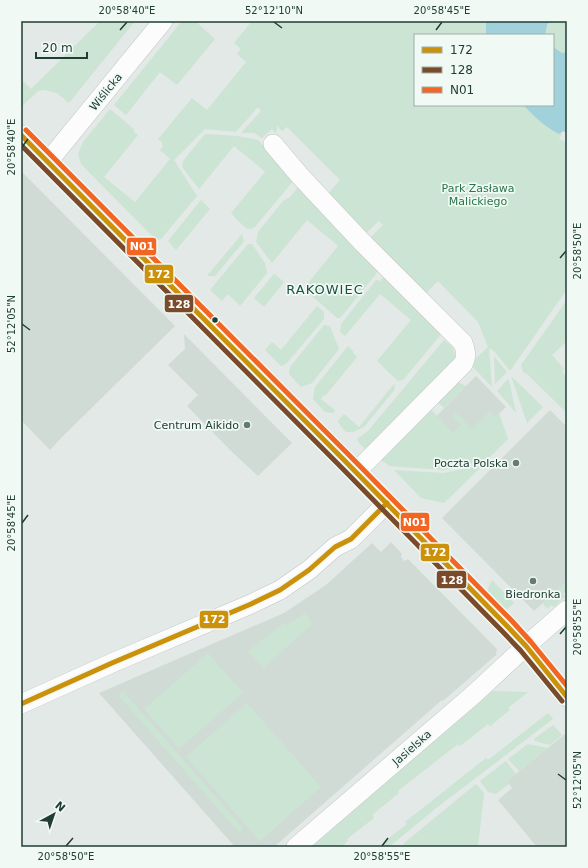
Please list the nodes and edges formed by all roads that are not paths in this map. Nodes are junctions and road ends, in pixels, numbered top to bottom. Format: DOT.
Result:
graph roads {
  1 [pos="164,21"];
  2 [pos="21,135"];
  3 [pos="273,144"];
  4 [pos="48,162"];
  5 [pos="356,472"];
  6 [pos="387,503"];
  7 [pos="567,610"];
  8 [pos="526,646"];
  9 [pos="567,697"];
  10 [pos="21,704"];
  11 [pos="296,847"];
  1 -- 4 [label="street, Wiślicka"];
  2 -- 4 [label="street"];
  3 -- 5 [label="street"];
  4 -- 5 [label="street"];
  5 -- 6 [label="street"];
  6 -- 8 [label="street"];
  6 -- 10 [label="street"];
  7 -- 8 [label="street, Jasielska"];
  8 -- 9 [label="street"];
  8 -- 11 [label="street, Jasielska"];
}
